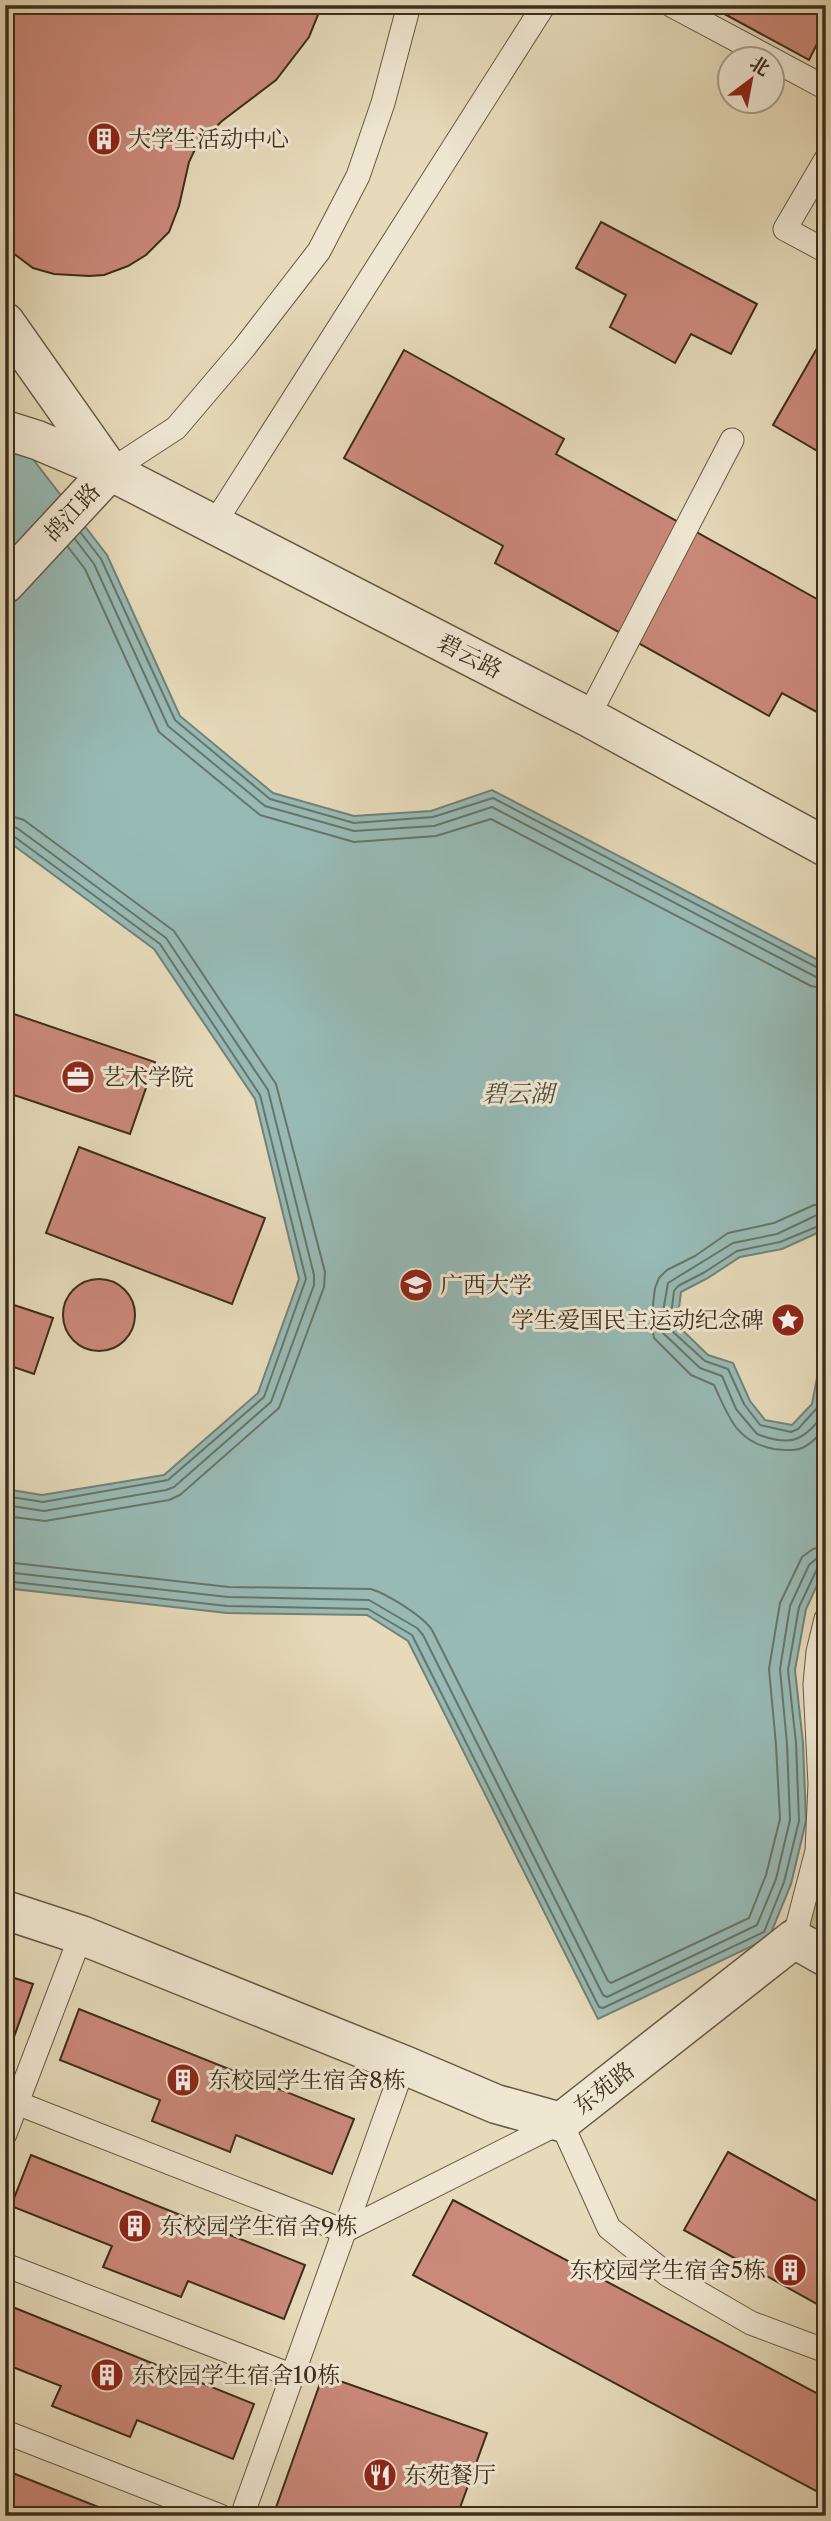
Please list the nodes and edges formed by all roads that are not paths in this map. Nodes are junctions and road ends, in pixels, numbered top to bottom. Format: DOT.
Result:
graph roads {
  1 [pos="409,5"];
  2 [pos="544,5"];
  3 [pos="670,5"];
  4 [pos="826,88"];
  5 [pos="826,159"];
  6 [pos="826,251"];
  7 [pos="5,322"];
  8 [pos="21,435"];
  9 [pos="732,440"];
  10 [pos="110,471"];
  11 [pos="214,524"];
  12 [pos="5,584"];
  13 [pos="588,717"];
  14 [pos="826,847"];
  15 [pos="826,1619"];
  16 [pos="5,1910"];
  17 [pos="81,1935"];
  18 [pos="810,1948"];
  19 [pos="404,2065"];
  20 [pos="17,2103"];
  21 [pos="561,2122"];
  22 [pos="5,2134"];
  23 [pos="344,2231"];
  24 [pos="5,2265"];
  25 [pos="826,2351"];
  26 [pos="293,2376"];
  27 [pos="5,2432"];
  28 [pos="220,2516"];
  29 [pos="242,2516"];
  1 -- 10 [label="lane"];
  2 -- 11 [label="lane"];
  3 -- 4 [label="lane"];
  5 -- 6 [label="lane"];
  7 -- 10 [label="street"];
  8 -- 10 [label="street, 碧云路"];
  9 -- 13 [label="lane"];
  10 -- 11 [label="street, 碧云路"];
  10 -- 12 [label="street, 鸪江路"];
  11 -- 13 [label="street, 碧云路"];
  13 -- 14 [label="street, 碧云路"];
  15 -- 18 [label="lane, 东苑路"];
  16 -- 17 [label="street, 东苑路"];
  17 -- 19 [label="street, 东苑路"];
  17 -- 20 [label="lane"];
  18 -- 21 [label="street, 东苑路"];
  19 -- 21 [label="street, 东苑路"];
  19 -- 23 [label="lane"];
  20 -- 22 [label="lane"];
  20 -- 23 [label="lane"];
  21 -- 23 [label="lane"];
  21 -- 25 [label="lane"];
  23 -- 26 [label="lane"];
  24 -- 26 [label="lane"];
  26 -- 29 [label="lane"];
  27 -- 28 [label="lane"];
}
